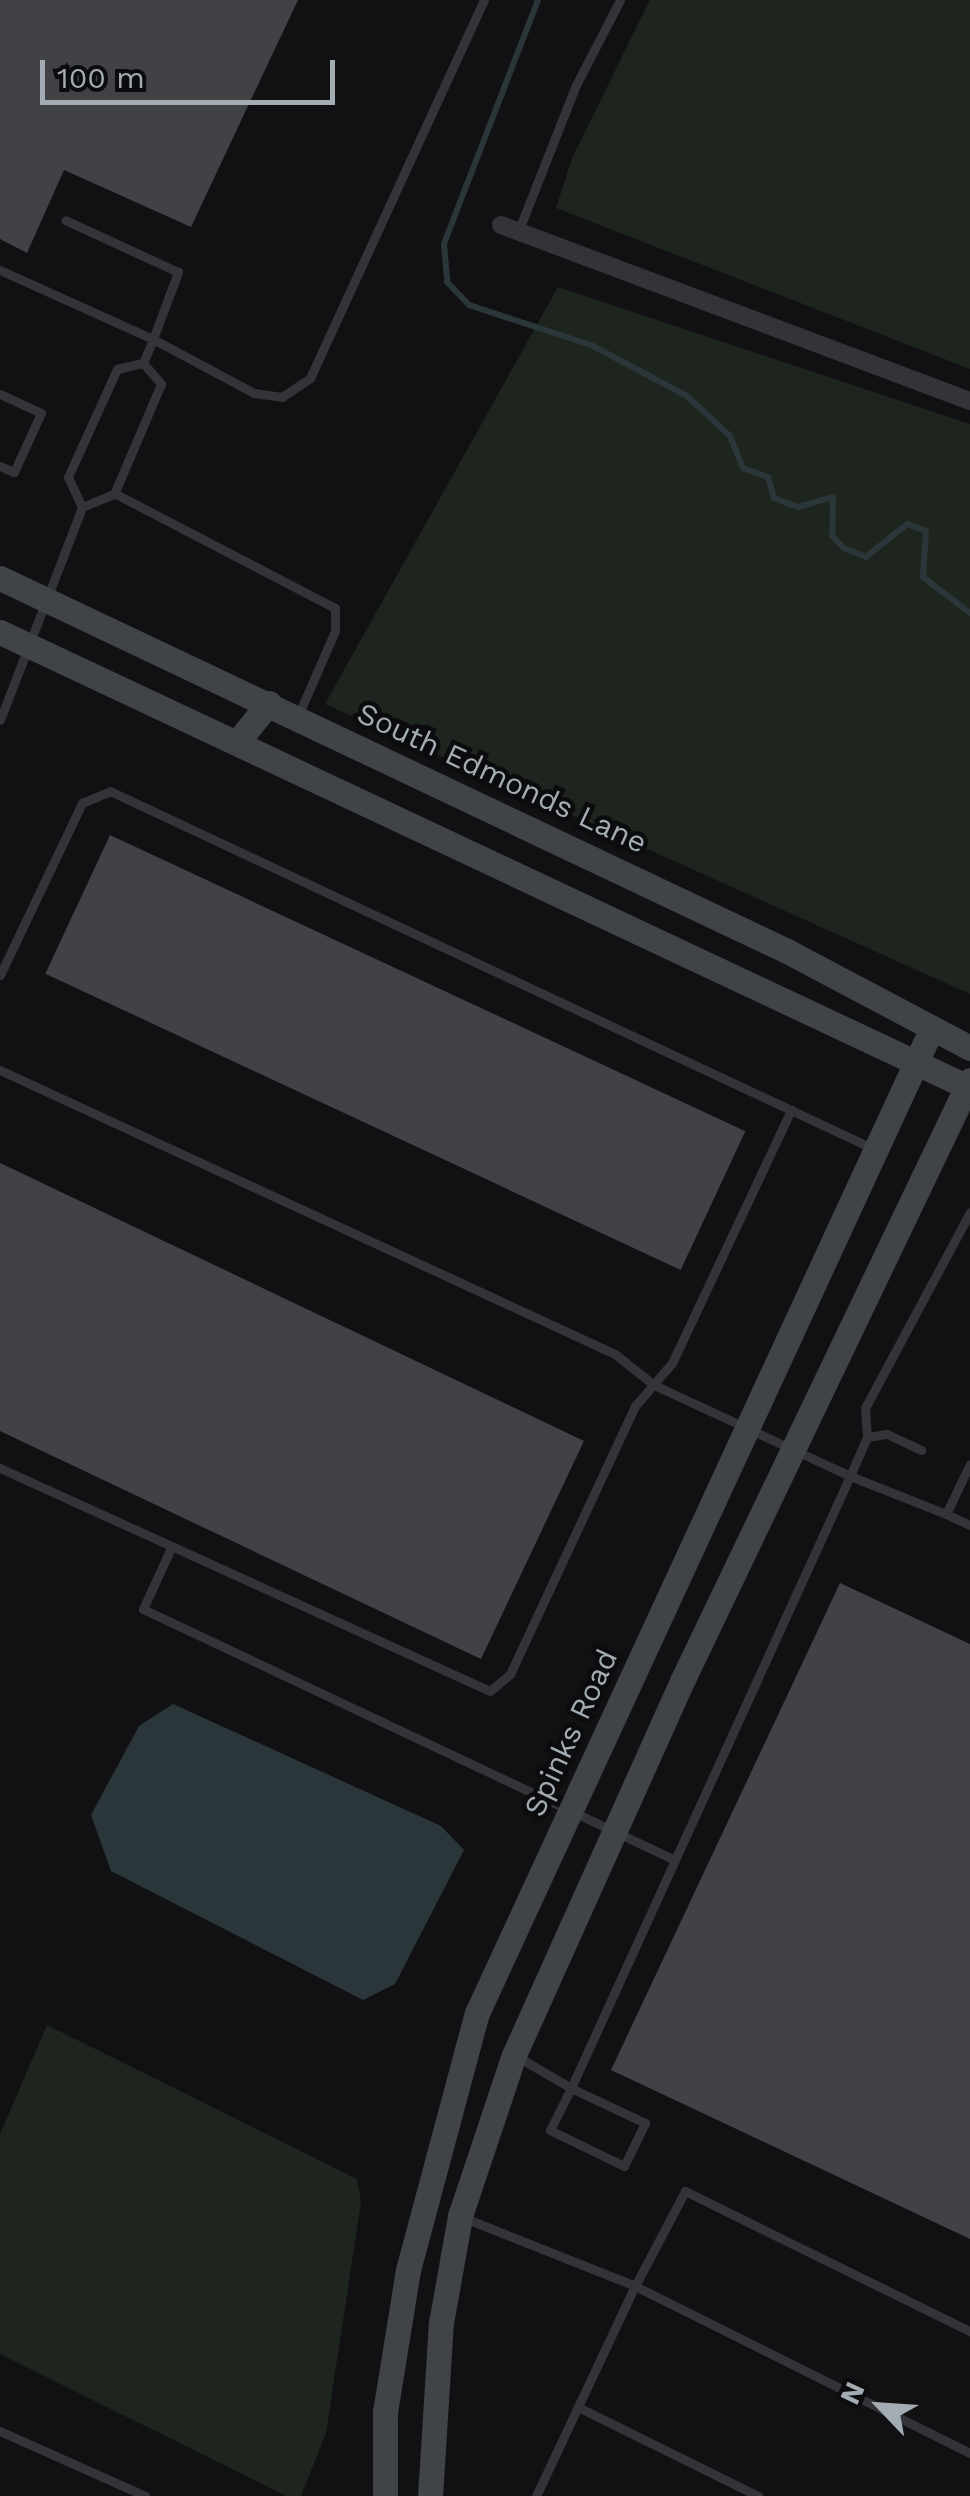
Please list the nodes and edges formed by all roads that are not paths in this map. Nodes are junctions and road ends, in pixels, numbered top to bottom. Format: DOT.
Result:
graph roads {
  1 [pos="484,0"];
  2 [pos="620,0"];
  3 [pos="65,220"];
  4 [pos="510,229"];
  5 [pos="0,270"];
  6 [pos="153,339"];
  7 [pos="144,364"];
  8 [pos="0,394"];
  9 [pos="970,401"];
  10 [pos="0,466"];
  11 [pos="114,493"];
  12 [pos="82,508"];
  13 [pos="0,578"];
  14 [pos="51,600"];
  15 [pos="0,632"];
  16 [pos="34,648"];
  17 [pos="269,703"];
  18 [pos="298,718"];
  19 [pos="0,720"];
  20 [pos="238,741"];
  21 [pos="0,975"];
  22 [pos="931,1030"];
  23 [pos="970,1048"];
  24 [pos="917,1064"];
  25 [pos="0,1070"];
  26 [pos="969,1085"];
  27 [pos="791,1110"];
  28 [pos="876,1150"];
  29 [pos="970,1212"];
  30 [pos="654,1385"];
  31 [pos="748,1428"];
  32 [pos="868,1437"];
  33 [pos="794,1448"];
  34 [pos="922,1450"];
  35 [pos="970,1464"];
  36 [pos="0,1468"];
  37 [pos="850,1476"];
  38 [pos="946,1514"];
  39 [pos="970,1525"];
  40 [pos="171,1548"];
  41 [pos="570,1815"];
  42 [pos="613,1834"];
  43 [pos="675,1860"];
  44 [pos="514,2055"];
  45 [pos="571,2088"];
  46 [pos="421,2210"];
  47 [pos="460,2216"];
  48 [pos="635,2286"];
  49 [pos="970,2330"];
  50 [pos="578,2407"];
  51 [pos="0,2431"];
  52 [pos="970,2454"];
  53 [pos="145,2496"];
  54 [pos="385,2496"];
  55 [pos="430,2496"];
  56 [pos="536,2496"];
  57 [pos="758,2496"];
  1 -- 6 [label="lane"];
  2 -- 4 [label="lane"];
  3 -- 6 [label="lane"];
  4 -- 9 [label="street"];
  5 -- 6 [label="lane"];
  6 -- 7 [label="lane"];
  7 -- 11 [label="lane"];
  7 -- 12 [label="lane"];
  8 -- 10 [label="lane"];
  11 -- 12 [label="lane"];
  11 -- 18 [label="lane"];
  12 -- 14 [label="lane"];
  13 -- 14 [label="main road, South Edmonds Lane"];
  14 -- 16 [label="lane"];
  14 -- 17 [label="main road, South Edmonds Lane"];
  15 -- 16 [label="main road"];
  16 -- 19 [label="lane"];
  16 -- 20 [label="main road"];
  17 -- 18 [label="main road, South Edmonds Lane"];
  17 -- 20 [label="main road"];
  18 -- 22 [label="main road, South Edmonds Lane"];
  20 -- 24 [label="main road"];
  21 -- 27 [label="lane"];
  22 -- 23 [label="main road, South Edmonds Lane"];
  22 -- 24 [label="main road, Spinks Road"];
  24 -- 26 [label="main road"];
  24 -- 28 [label="main road, Spinks Road"];
  25 -- 30 [label="lane"];
  26 -- 33 [label="main road"];
  27 -- 28 [label="lane"];
  27 -- 30 [label="lane"];
  28 -- 31 [label="main road, Spinks Road"];
  29 -- 32 [label="lane"];
  30 -- 31 [label="lane"];
  30 -- 40 [label="lane"];
  31 -- 33 [label="lane"];
  31 -- 41 [label="main road, Spinks Road"];
  32 -- 34 [label="lane"];
  32 -- 37 [label="lane"];
  33 -- 37 [label="lane"];
  33 -- 42 [label="main road"];
  35 -- 38 [label="lane"];
  36 -- 40 [label="lane"];
  37 -- 38 [label="lane"];
  37 -- 43 [label="lane"];
  38 -- 39 [label="lane"];
  40 -- 41 [label="lane"];
  41 -- 42 [label="lane"];
  41 -- 46 [label="main road, Spinks Road"];
  42 -- 43 [label="lane"];
  42 -- 44 [label="main road"];
  43 -- 45 [label="lane"];
  44 -- 45 [label="lane"];
  44 -- 47 [label="main road"];
  45 -- 45 [label="lane"];
  46 -- 47 [label="main road"];
  46 -- 54 [label="main road, Spinks Road"];
  47 -- 48 [label="lane"];
  47 -- 55 [label="main road"];
  48 -- 49 [label="lane"];
  48 -- 50 [label="lane"];
  48 -- 52 [label="lane"];
  50 -- 56 [label="lane"];
  50 -- 57 [label="lane"];
  51 -- 53 [label="lane"];
}
